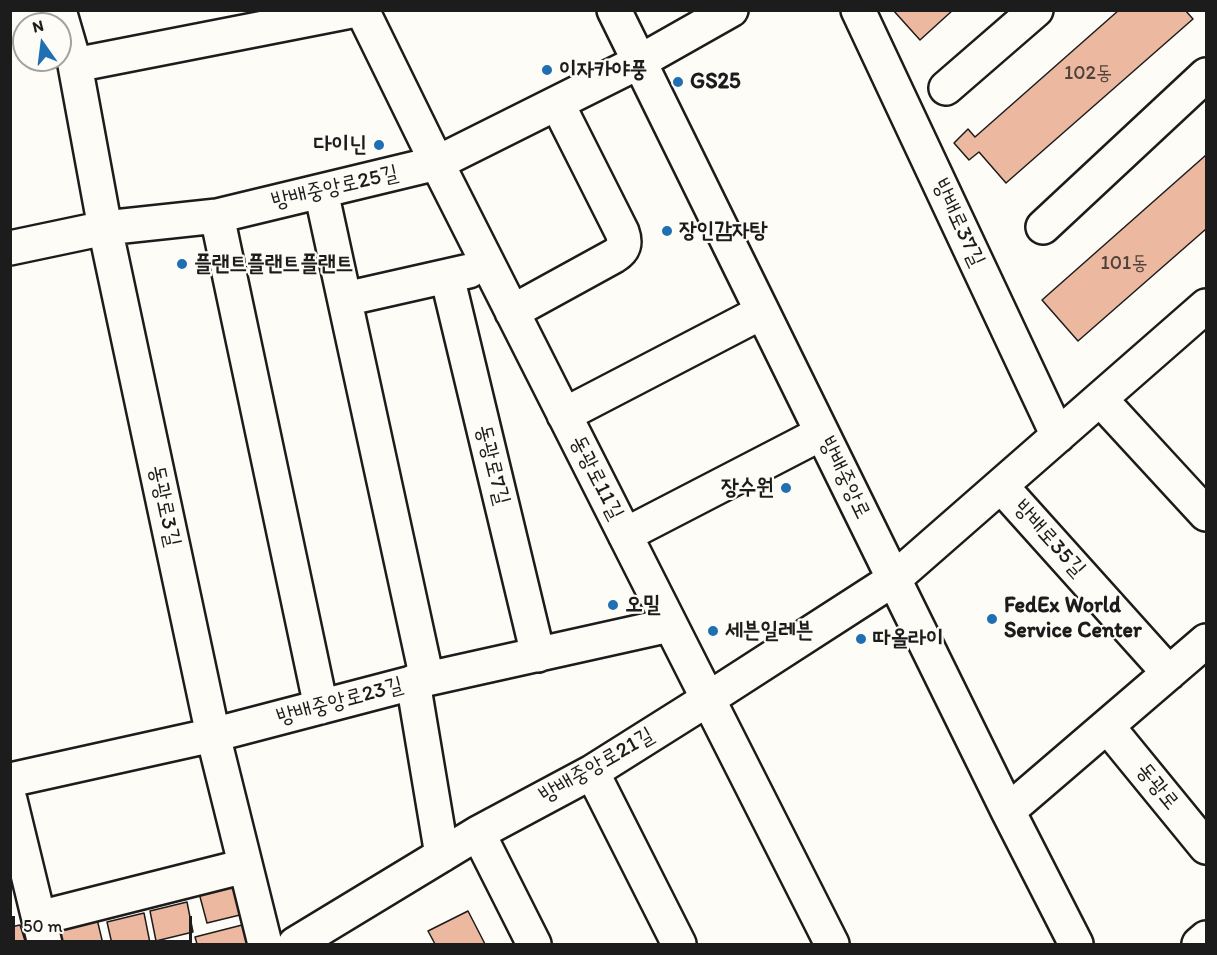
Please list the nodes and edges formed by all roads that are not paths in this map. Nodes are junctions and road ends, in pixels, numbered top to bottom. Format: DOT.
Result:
graph roads {
  1 [pos="59,10"];
  2 [pos="356,10"];
  3 [pos="362,10"];
  4 [pos="614,10"];
  5 [pos="731,10"];
  6 [pos="858,10"];
  7 [pos="1036,10"];
  8 [pos="639,62"];
  9 [pos="75,65"];
  10 [pos="1206,75"];
  11 [pos="946,88"];
  12 [pos="557,103"];
  13 [pos="437,163"];
  14 [pos="321,191"];
  15 [pos="217,216"];
  16 [pos="1043,227"];
  17 [pos="105,228"];
  18 [pos="10,248"];
  19 [pos="489,267"];
  20 [pos="447,276"];
  21 [pos="345,299"];
  22 [pos="512,312"];
  23 [pos="762,312"];
  24 [pos="1204,314"];
  25 [pos="1100,399"];
  26 [pos="564,415"];
  27 [pos="822,433"];
  28 [pos="1058,436"];
  29 [pos="1001,486"];
  30 [pos="1206,514"];
  31 [pos="625,535"];
  32 [pos="894,579"];
  33 [pos="670,625"];
  34 [pos="1206,641"];
  35 [pos="538,655"];
  36 [pos="1169,673"];
  37 [pos="420,681"];
  38 [pos="708,699"];
  39 [pos="321,707"];
  40 [pos="1107,726"];
  41 [pos="213,735"];
  42 [pos="591,772"];
  43 [pos="10,780"];
  44 [pos="10,800"];
  45 [pos="1008,811"];
  46 [pos="478,833"];
  47 [pos="1206,848"];
  48 [pos="442,855"];
  49 [pos="246,866"];
  50 [pos="42,931"];
  51 [pos="1206,938"];
  52 [pos="265,945"];
  53 [pos="295,945"];
  54 [pos="534,945"];
  55 [pos="679,945"];
  56 [pos="832,945"];
  57 [pos="1076,945"];
  58 [pos="1198,945"];
  1 -- 9 [label="street, 동광로3길"];
  2 -- 9 [label="street"];
  3 -- 13 [label="street, 동광로11길"];
  4 -- 8 [label="street, 방배중앙로"];
  5 -- 8 [label="street, 방배중앙로25길"];
  6 -- 28 [label="street, 방배로37길"];
  7 -- 11 [label="street"];
  8 -- 12 [label="street, 방배중앙로25길"];
  8 -- 23 [label="street, 방배중앙로"];
  9 -- 17 [label="street, 동광로3길"];
  10 -- 16 [label="street"];
  12 -- 13 [label="street, 방배중앙로25길"];
  12 -- 22 [label="street"];
  13 -- 14 [label="street, 방배중앙로25길"];
  13 -- 19 [label="street, 동광로11길"];
  14 -- 15 [label="street, 방배중앙로25길"];
  14 -- 21 [label="street"];
  15 -- 17 [label="street, 방배중앙로25길"];
  15 -- 39 [label="street"];
  17 -- 18 [label="street, 방배중앙로25길"];
  17 -- 41 [label="street, 동광로3길"];
  19 -- 20 [label="street"];
  19 -- 22 [label="street, 동광로11길"];
  20 -- 21 [label="street"];
  20 -- 35 [label="street, 동광로7길"];
  21 -- 37 [label="street"];
  22 -- 26 [label="street, 동광로11길"];
  23 -- 26 [label="street"];
  23 -- 27 [label="street, 방배중앙로"];
  24 -- 25 [label="street"];
  25 -- 28 [label="street"];
  25 -- 30 [label="street"];
  26 -- 31 [label="street, 동광로11길"];
  27 -- 31 [label="street"];
  27 -- 32 [label="street, 방배중앙로"];
  28 -- 29 [label="street"];
  29 -- 32 [label="street"];
  29 -- 36 [label="street, 방배로35길"];
  31 -- 33 [label="street, 동광로11길"];
  32 -- 38 [label="street, 방배중앙로21길"];
  32 -- 45 [label="street, 방배중앙로"];
  33 -- 35 [label="street, 방배중앙로23길"];
  33 -- 38 [label="street, 동광로11길"];
  34 -- 36 [label="street"];
  35 -- 37 [label="street, 방배중앙로23길"];
  36 -- 40 [label="street"];
  37 -- 39 [label="street, 방배중앙로23길"];
  37 -- 48 [label="street"];
  38 -- 42 [label="street, 방배중앙로21길"];
  38 -- 56 [label="street, 동광로11길"];
  39 -- 41 [label="street, 방배중앙로23길"];
  40 -- 45 [label="street"];
  40 -- 47 [label="street, 동광로"];
  41 -- 43 [label="street, 방배중앙로23길"];
  41 -- 49 [label="street, 동광로3길"];
  42 -- 46 [label="street, 방배중앙로21길"];
  42 -- 55 [label="street"];
  44 -- 50 [label="street"];
  45 -- 57 [label="street, 방배중앙로"];
  46 -- 48 [label="street, 방배중앙로21길"];
  46 -- 54 [label="street"];
  48 -- 53 [label="street, 방배중앙로21길"];
  49 -- 50 [label="street"];
  49 -- 52 [label="street, 동광로3길"];
  51 -- 58 [label="street"];
}
